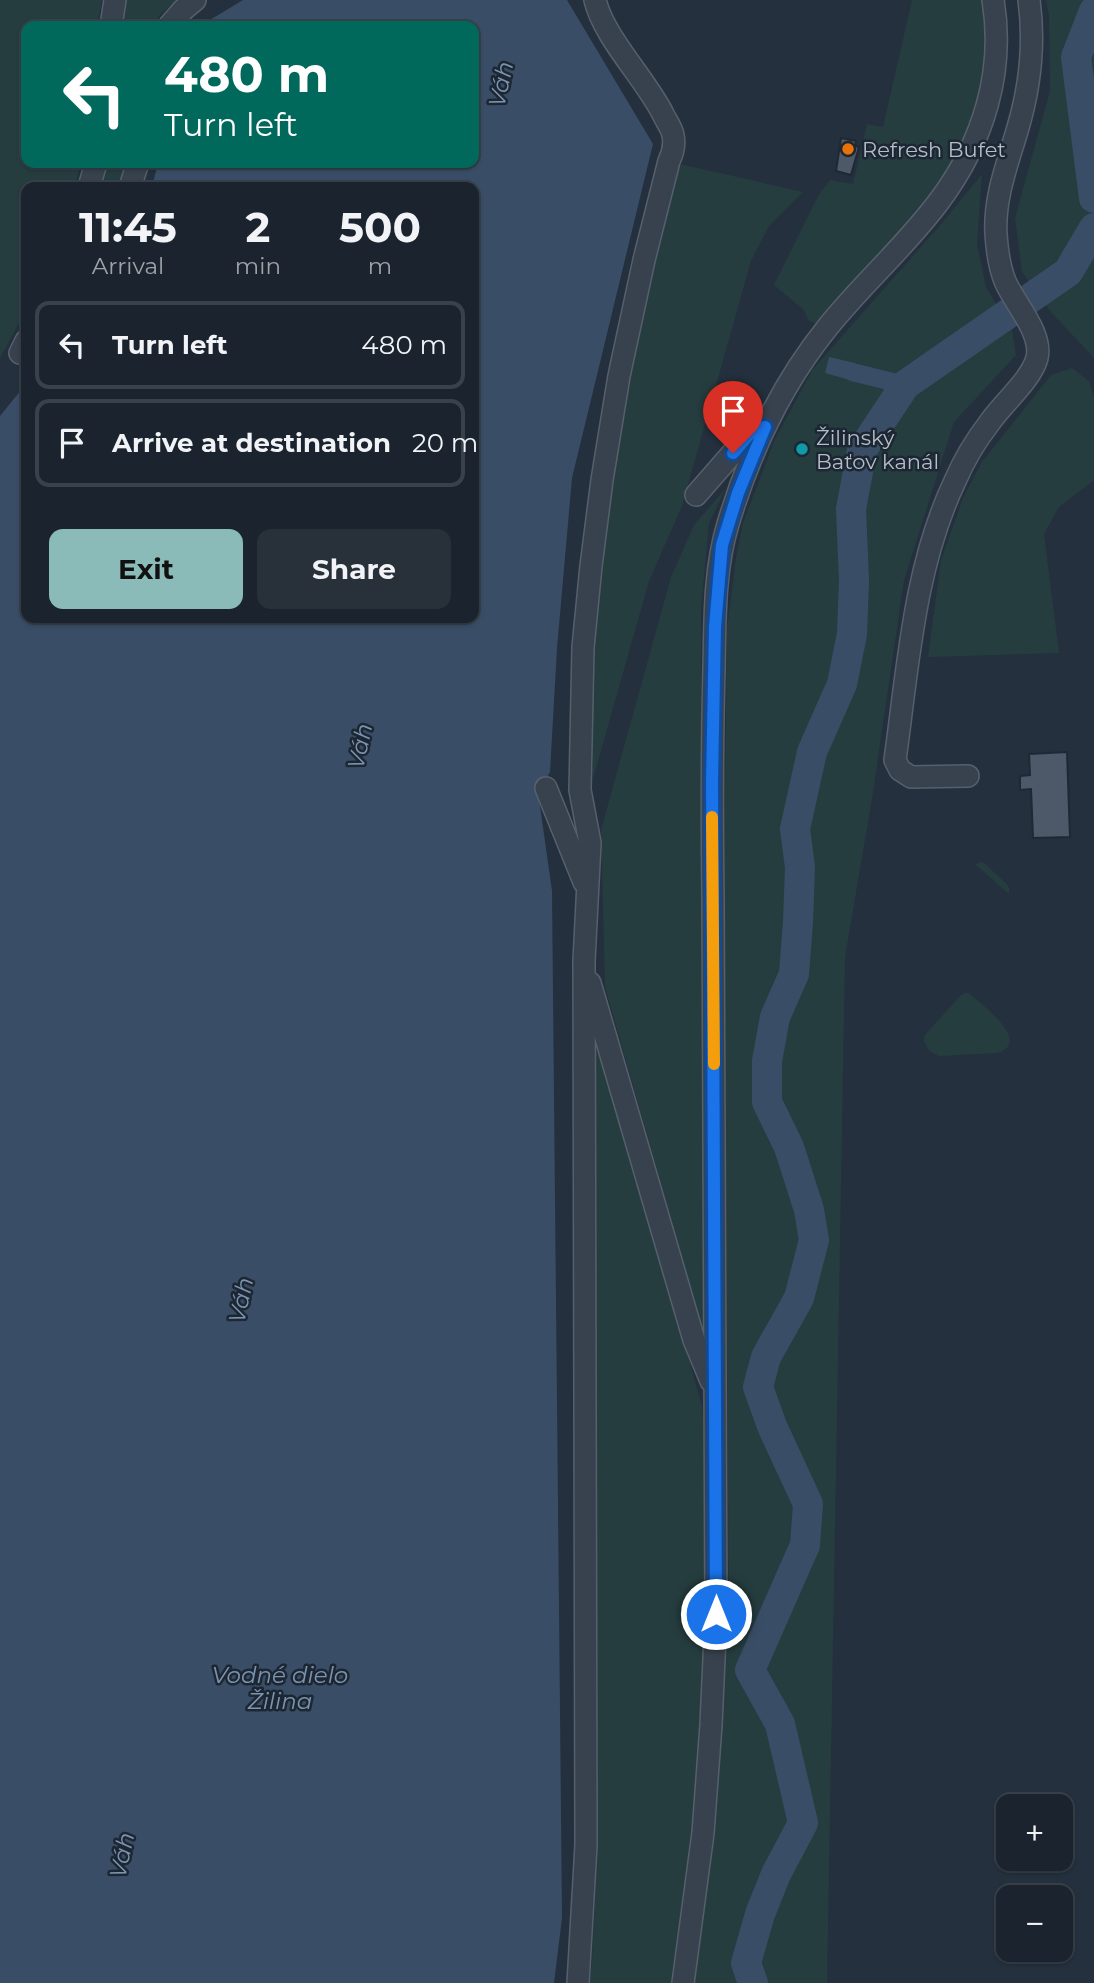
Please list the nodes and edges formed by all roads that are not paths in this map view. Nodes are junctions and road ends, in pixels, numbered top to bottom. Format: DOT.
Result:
graph roads {
  1 [pos="115,0"];
  2 [pos="195,0"];
  3 [pos="596,0"];
  4 [pos="993,0"];
  5 [pos="1029,0"];
  6 [pos="112,21"];
  7 [pos="173,21"];
  8 [pos="765,427"];
  9 [pos="696,495"];
  10 [pos="968,776"];
  11 [pos="546,789"];
  12 [pos="586,888"];
  13 [pos="584,961"];
  14 [pos="715,1390"];
  15 [pos="578,1983"];
  16 [pos="683,1983"];
  1 -- 6 [label="street"];
  2 -- 7 [label="street"];
  3 -- 12 [label="street"];
  4 -- 8 [label="street"];
  5 -- 10 [label="street"];
  8 -- 9 [label="street"];
  8 -- 14 [label="street"];
  11 -- 12 [label="street"];
  12 -- 13 [label="street"];
  13 -- 14 [label="street"];
  13 -- 15 [label="street"];
  14 -- 16 [label="street"];
}
